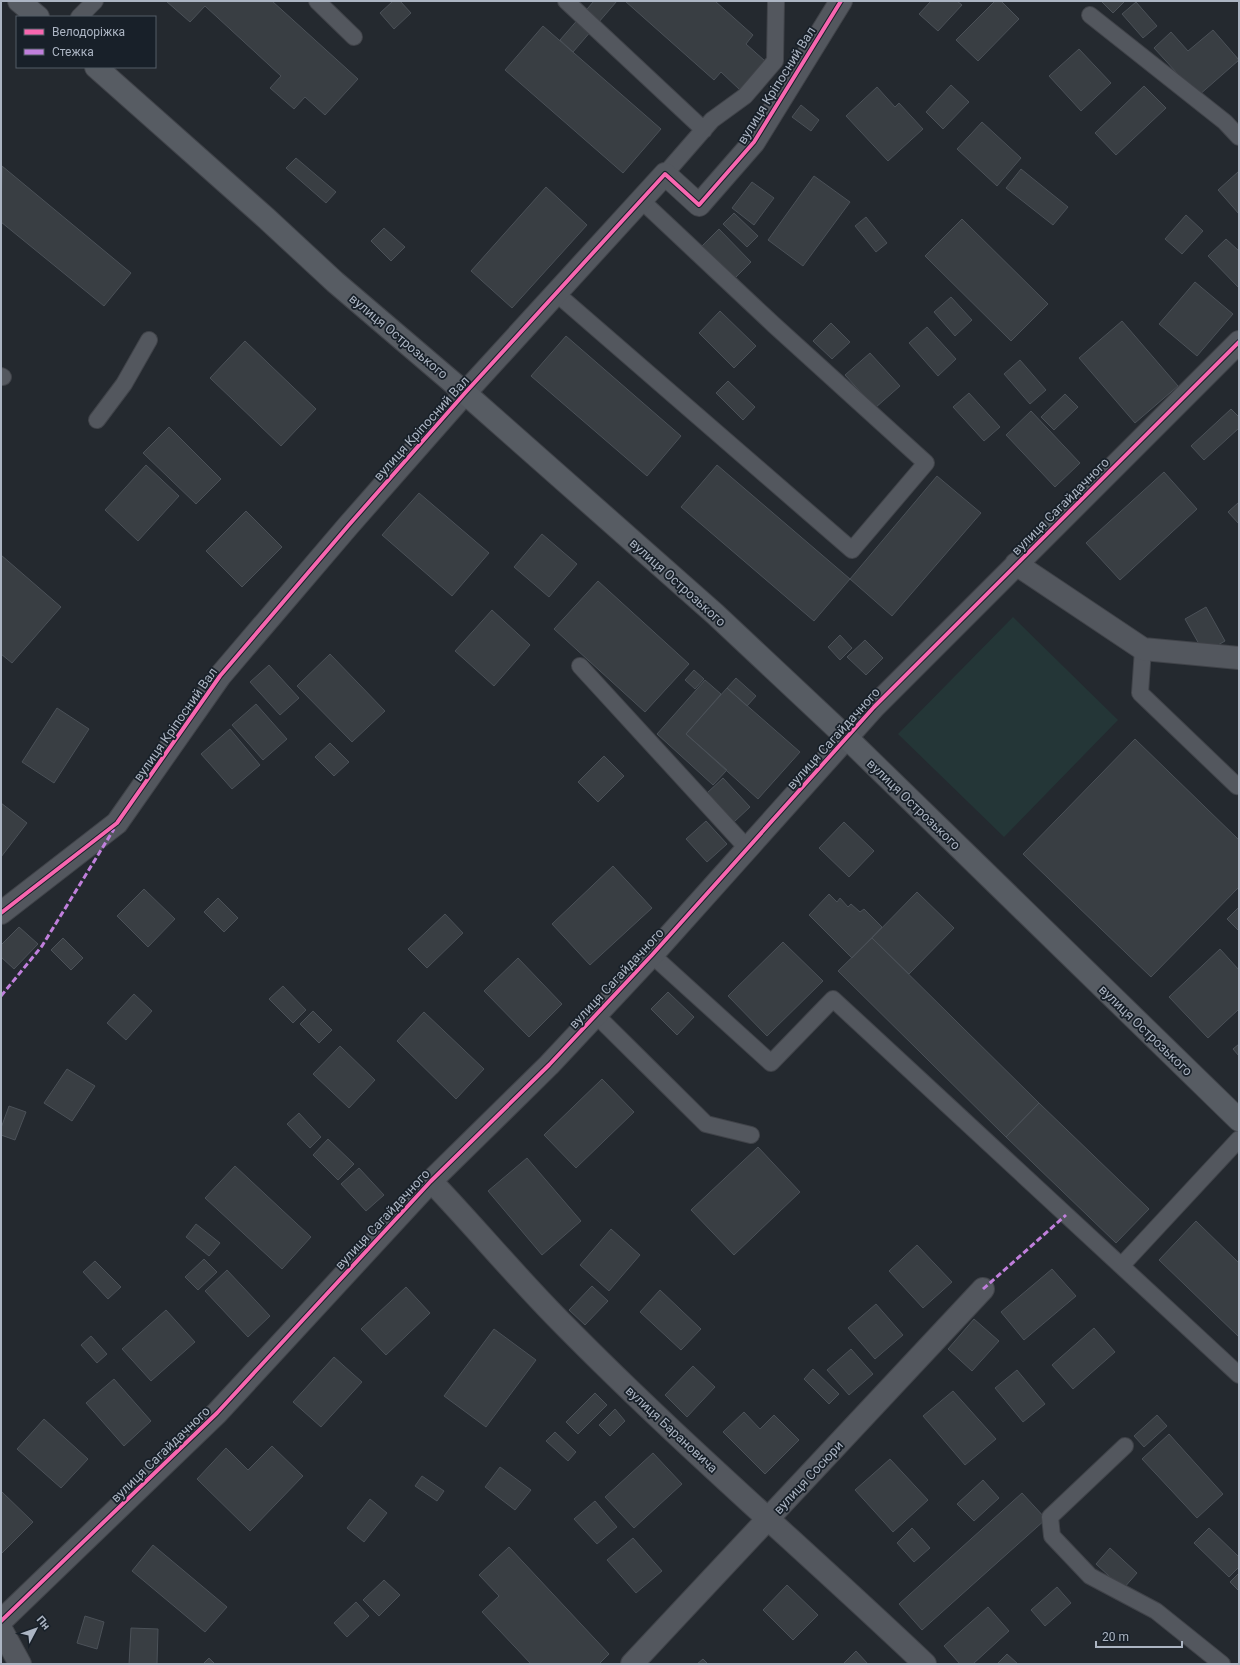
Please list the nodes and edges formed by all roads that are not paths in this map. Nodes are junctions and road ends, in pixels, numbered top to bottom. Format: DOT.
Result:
graph roads {
  1 [pos="19,1"];
  2 [pos="95,1"];
  3 [pos="317,1"];
  4 [pos="566,1"];
  5 [pos="776,1"];
  6 [pos="841,1"];
  7 [pos="1090,15"];
  8 [pos="37,16"];
  9 [pos="81,16"];
  10 [pos="354,38"];
  11 [pos="97,68"];
  12 [pos="704,130"];
  13 [pos="1239,137"];
  14 [pos="665,174"];
  15 [pos="642,201"];
  16 [pos="557,294"];
  17 [pos="149,340"];
  18 [pos="1239,342"];
  19 [pos="465,393"];
  20 [pos="97,420"];
  21 [pos="1016,564"];
  22 [pos="1143,649"];
  23 [pos="1239,658"];
  24 [pos="580,666"];
  25 [pos="846,737"];
  26 [pos="1239,785"];
  27 [pos="747,848"];
  28 [pos="1,913"];
  29 [pos="652,955"];
  30 [pos="595,1014"];
  31 [pos="1239,1120"];
  32 [pos="751,1135"];
  33 [pos="1239,1139"];
  34 [pos="431,1181"];
  35 [pos="1122,1265"];
  36 [pos="983,1289"];
  37 [pos="1239,1375"];
  38 [pos="1125,1446"];
  39 [pos="768,1519"];
  40 [pos="1,1621"];
  41 [pos="1,1629"];
  42 [pos="20,1664"];
  43 [pos="632,1664"];
  44 [pos="925,1664"];
  45 [pos="1222,1664"];
  1 -- 8 [label="main road"];
  2 -- 9 [label="lane"];
  3 -- 10 [label="lane"];
  4 -- 12 [label="lane"];
  5 -- 12 [label="lane"];
  6 -- 14 [label="street, вулиця Кріпосний Вал"];
  7 -- 13 [label="lane"];
  11 -- 19 [label="main road, вулиця Острозького"];
  12 -- 14 [label="lane"];
  14 -- 15 [label="street, вулиця Кріпосний Вал"];
  15 -- 16 [label="street, вулиця Кріпосний Вал"];
  15 -- 16 [label="lane"];
  16 -- 19 [label="street, вулиця Кріпосний Вал"];
  17 -- 20 [label="lane"];
  18 -- 21 [label="street, вулиця Сагайдачного"];
  19 -- 25 [label="main road, вулиця Острозького"];
  19 -- 28 [label="street, вулиця Кріпосний Вал"];
  21 -- 22 [label="street"];
  21 -- 25 [label="street, вулиця Сагайдачного"];
  22 -- 23 [label="street"];
  22 -- 26 [label="lane"];
  24 -- 27 [label="lane"];
  25 -- 27 [label="street, вулиця Сагайдачного"];
  25 -- 31 [label="main road, вулиця Острозького"];
  27 -- 29 [label="street, вулиця Сагайдачного"];
  29 -- 30 [label="street, вулиця Сагайдачного"];
  29 -- 35 [label="lane"];
  30 -- 32 [label="lane"];
  30 -- 34 [label="street, вулиця Сагайдачного"];
  33 -- 35 [label="lane"];
  34 -- 39 [label="street, вулиця Барановича"];
  34 -- 40 [label="street, вулиця Сагайдачного"];
  35 -- 37 [label="lane"];
  36 -- 39 [label="street, вулиця Сосюри"];
  38 -- 45 [label="lane"];
  39 -- 43 [label="street, вулиця Сосюри"];
  39 -- 44 [label="street, вулиця Барановича"];
  41 -- 42 [label="street"];
}
